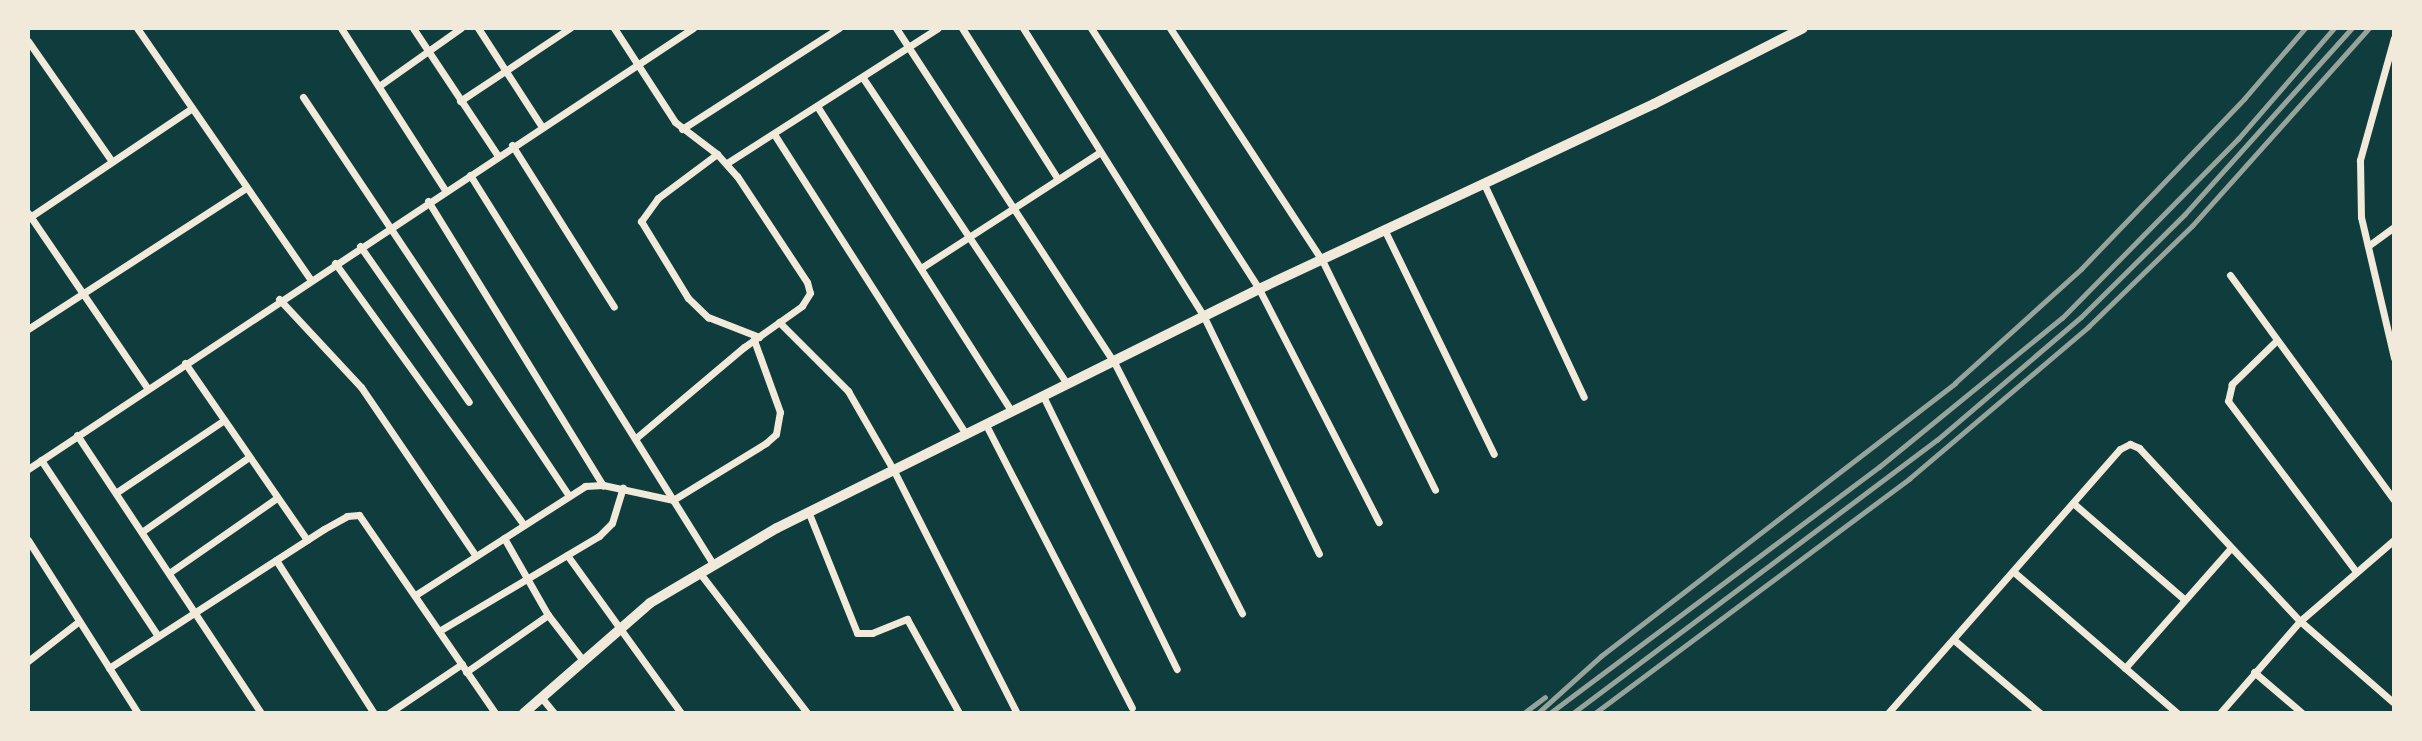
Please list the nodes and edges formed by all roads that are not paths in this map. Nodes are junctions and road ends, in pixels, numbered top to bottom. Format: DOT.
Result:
graph roads {
  1 [pos="137,28"];
  2 [pos="341,28"];
  3 [pos="413,28"];
  4 [pos="461,28"];
  5 [pos="478,28"];
  6 [pos="570,28"];
  7 [pos="614,28"];
  8 [pos="693,28"];
  9 [pos="839,28"];
  10 [pos="896,28"];
  11 [pos="938,28"];
  12 [pos="962,28"];
  13 [pos="1023,28"];
  14 [pos="1091,28"];
  15 [pos="1170,28"];
  16 [pos="1803,28"];
  17 [pos="2393,38"];
  18 [pos="28,41"];
  19 [pos="908,47"];
  20 [pos="428,51"];
  21 [pos="637,63"];
  22 [pos="506,71"];
  23 [pos="863,78"];
  24 [pos="379,86"];
  25 [pos="303,97"];
  26 [pos="460,101"];
  27 [pos="817,106"];
  28 [pos="192,108"];
  29 [pos="542,127"];
  30 [pos="682,130"];
  31 [pos="774,134"];
  32 [pos="512,145"];
  33 [pos="1100,152"];
  34 [pos="717,153"];
  35 [pos="498,156"];
  36 [pos="111,160"];
  37 [pos="727,163"];
  38 [pos="470,175"];
  39 [pos="1058,178"];
  40 [pos="1485,184"];
  41 [pos="246,188"];
  42 [pos="445,190"];
  43 [pos="428,201"];
  44 [pos="1011,210"];
  45 [pos="29,215"];
  46 [pos="392,225"];
  47 [pos="2394,227"];
  48 [pos="1385,231"];
  49 [pos="968,236"];
  50 [pos="360,246"];
  51 [pos="2368,246"];
  52 [pos="1322,260"];
  53 [pos="335,263"];
  54 [pos="921,268"];
  55 [pos="2230,275"];
  56 [pos="310,279"];
  57 [pos="1259,289"];
  58 [pos="83,295"];
  59 [pos="279,299"];
  60 [pos="614,307"];
  61 [pos="1204,317"];
  62 [pos="779,322"];
  63 [pos="28,329"];
  64 [pos="756,339"];
  65 [pos="2276,341"];
  66 [pos="2394,356"];
  67 [pos="1114,362"];
  68 [pos="185,363"];
  69 [pos="1067,384"];
  70 [pos="148,389"];
  71 [pos="1043,396"];
  72 [pos="1584,397"];
  73 [pos="469,402"];
  74 [pos="1011,410"];
  75 [pos="224,420"];
  76 [pos="986,425"];
  77 [pos="78,435"];
  78 [pos="966,435"];
  79 [pos="636,438"];
  80 [pos="1494,454"];
  81 [pos="249,457"];
  82 [pos="41,460"];
  83 [pos="28,469"];
  84 [pos="894,471"];
  85 [pos="603,485"];
  86 [pos="623,488"];
  87 [pos="1435,490"];
  88 [pos="117,492"];
  89 [pos="568,494"];
  90 [pos="277,498"];
  91 [pos="673,500"];
  92 [pos="2394,500"];
  93 [pos="2073,502"];
  94 [pos="808,511"];
  95 [pos="1379,522"];
  96 [pos="524,525"];
  97 [pos="143,531"];
  98 [pos="504,538"];
  99 [pos="28,540"];
  100 [pos="307,540"];
  101 [pos="2394,540"];
  102 [pos="2229,550"];
  103 [pos="1319,554"];
  104 [pos="567,555"];
  105 [pos="476,556"];
  106 [pos="276,559"];
  107 [pos="713,564"];
  108 [pos="2355,570"];
  109 [pos="699,572"];
  110 [pos="169,573"];
  111 [pos="2015,573"];
  112 [pos="528,578"];
  113 [pos="417,594"];
  114 [pos="2184,599"];
  115 [pos="195,612"];
  116 [pos="1242,613"];
  117 [pos="548,615"];
  118 [pos="2300,621"];
  119 [pos="79,622"];
  120 [pos="618,629"];
  121 [pos="439,631"];
  122 [pos="158,636"];
  123 [pos="1954,640"];
  124 [pos="582,659"];
  125 [pos="28,662"];
  126 [pos="461,664"];
  127 [pos="109,668"];
  128 [pos="2125,668"];
  129 [pos="1177,669"];
  130 [pos="467,672"];
  131 [pos="2254,672"];
  132 [pos="541,697"];
  133 [pos="2393,702"];
  134 [pos="1132,708"];
  135 [pos="1893,711"];
  136 [pos="372,712"];
  137 [pos="138,713"];
  138 [pos="261,713"];
  139 [pos="389,713"];
  140 [pos="495,713"];
  141 [pos="524,713"];
  142 [pos="554,713"];
  143 [pos="681,713"];
  144 [pos="807,713"];
  145 [pos="959,713"];
  146 [pos="1017,713"];
  147 [pos="2040,713"];
  148 [pos="2177,713"];
  149 [pos="2220,713"];
  150 [pos="2302,713"];
  1 -- 28 [label="street"];
  2 -- 24 [label="street"];
  3 -- 20 [label="street"];
  4 -- 20 [label="street"];
  5 -- 22 [label="street"];
  6 -- 22 [label="street"];
  7 -- 21 [label="street"];
  8 -- 21 [label="street"];
  9 -- 30 [label="street"];
  10 -- 19 [label="street"];
  11 -- 19 [label="street"];
  12 -- 39 [label="street"];
  13 -- 33 [label="street"];
  14 -- 57 [label="street"];
  15 -- 52 [label="street"];
  16 -- 40 [label="main road"];
  17 -- 51 [label="street"];
  18 -- 36 [label="street"];
  19 -- 23 [label="street"];
  19 -- 44 [label="street"];
  20 -- 24 [label="street"];
  20 -- 26 [label="street"];
  21 -- 29 [label="street"];
  21 -- 30 [label="street"];
  22 -- 26 [label="street"];
  22 -- 29 [label="street"];
  23 -- 27 [label="street"];
  23 -- 49 [label="street"];
  24 -- 42 [label="street"];
  25 -- 46 [label="street"];
  26 -- 35 [label="street"];
  27 -- 31 [label="street"];
  27 -- 54 [label="street"];
  28 -- 36 [label="street"];
  28 -- 41 [label="street"];
  29 -- 32 [label="street"];
  30 -- 34 [label="street"];
  31 -- 37 [label="street"];
  31 -- 78 [label="street"];
  32 -- 35 [label="street"];
  32 -- 60 [label="street"];
  33 -- 39 [label="street"];
  33 -- 61 [label="street"];
  34 -- 37 [label="street"];
  34 -- 64 [label="street"];
  35 -- 38 [label="street"];
  36 -- 45 [label="street"];
  37 -- 62 [label="street"];
  38 -- 42 [label="street"];
  38 -- 79 [label="street"];
  39 -- 44 [label="street"];
  40 -- 48 [label="main road"];
  40 -- 72 [label="street"];
  41 -- 56 [label="street"];
  41 -- 58 [label="street"];
  42 -- 43 [label="street"];
  43 -- 46 [label="street"];
  43 -- 85 [label="street"];
  44 -- 49 [label="street"];
  44 -- 67 [label="street"];
  45 -- 58 [label="street"];
  46 -- 50 [label="street"];
  46 -- 89 [label="street"];
  47 -- 51 [label="street"];
  48 -- 52 [label="main road"];
  48 -- 80 [label="street"];
  49 -- 54 [label="street"];
  49 -- 69 [label="street"];
  50 -- 53 [label="street"];
  50 -- 73 [label="street"];
  51 -- 66 [label="street"];
  52 -- 57 [label="main road"];
  52 -- 87 [label="street"];
  53 -- 56 [label="street"];
  53 -- 96 [label="street"];
  54 -- 74 [label="street"];
  55 -- 65 [label="street"];
  56 -- 59 [label="street"];
  57 -- 61 [label="main road"];
  57 -- 95 [label="street"];
  58 -- 63 [label="street"];
  58 -- 70 [label="street"];
  59 -- 68 [label="street"];
  59 -- 105 [label="street"];
  61 -- 67 [label="main road"];
  61 -- 103 [label="street"];
  62 -- 64 [label="street"];
  62 -- 84 [label="street"];
  64 -- 79 [label="street"];
  64 -- 91 [label="street"];
  65 -- 92 [label="street"];
  65 -- 108 [label="street"];
  67 -- 69 [label="main road"];
  67 -- 116 [label="street"];
  68 -- 70 [label="street"];
  68 -- 75 [label="street"];
  69 -- 71 [label="main road"];
  70 -- 77 [label="street"];
  71 -- 74 [label="main road"];
  71 -- 129 [label="street"];
  74 -- 76 [label="main road"];
  75 -- 81 [label="street"];
  75 -- 88 [label="street"];
  76 -- 78 [label="main road"];
  76 -- 134 [label="street"];
  77 -- 82 [label="street"];
  77 -- 88 [label="street"];
  78 -- 84 [label="main road"];
  79 -- 91 [label="street"];
  81 -- 90 [label="street"];
  81 -- 97 [label="street"];
  82 -- 83 [label="street"];
  82 -- 122 [label="street"];
  84 -- 94 [label="main road"];
  84 -- 146 [label="street"];
  85 -- 86 [label="street"];
  85 -- 89 [label="street"];
  86 -- 91 [label="street"];
  86 -- 104 [label="street"];
  88 -- 97 [label="street"];
  89 -- 96 [label="street"];
  90 -- 100 [label="street"];
  90 -- 110 [label="street"];
  91 -- 107 [label="street"];
  93 -- 102 [label="street"];
  93 -- 111 [label="street"];
  93 -- 114 [label="street"];
  94 -- 107 [label="main road"];
  94 -- 145 [label="street"];
  96 -- 98 [label="street"];
  97 -- 110 [label="street"];
  98 -- 105 [label="street"];
  98 -- 112 [label="street"];
  99 -- 119 [label="street"];
  100 -- 106 [label="street"];
  100 -- 113 [label="street"];
  101 -- 108 [label="street"];
  102 -- 114 [label="street"];
  102 -- 118 [label="street"];
  104 -- 112 [label="street"];
  104 -- 120 [label="street"];
  105 -- 113 [label="street"];
  106 -- 115 [label="street"];
  106 -- 136 [label="street"];
  107 -- 109 [label="main road"];
  108 -- 118 [label="street"];
  109 -- 120 [label="main road"];
  109 -- 144 [label="street"];
  110 -- 115 [label="street"];
  111 -- 123 [label="street"];
  111 -- 128 [label="street"];
  112 -- 117 [label="street"];
  112 -- 121 [label="street"];
  113 -- 121 [label="street"];
  114 -- 128 [label="street"];
  115 -- 122 [label="street"];
  115 -- 138 [label="street"];
  117 -- 124 [label="street"];
  117 -- 130 [label="street"];
  118 -- 131 [label="street"];
  118 -- 133 [label="street"];
  119 -- 125 [label="street"];
  119 -- 127 [label="street"];
  120 -- 124 [label="main road"];
  120 -- 143 [label="street"];
  121 -- 126 [label="street"];
  122 -- 127 [label="street"];
  123 -- 135 [label="street"];
  123 -- 147 [label="street"];
  124 -- 132 [label="main road"];
  126 -- 130 [label="street"];
  126 -- 139 [label="street"];
  127 -- 137 [label="street"];
  128 -- 148 [label="street"];
  130 -- 140 [label="street"];
  131 -- 149 [label="street"];
  131 -- 150 [label="street"];
  132 -- 141 [label="main road"];
  132 -- 142 [label="street"];
}
